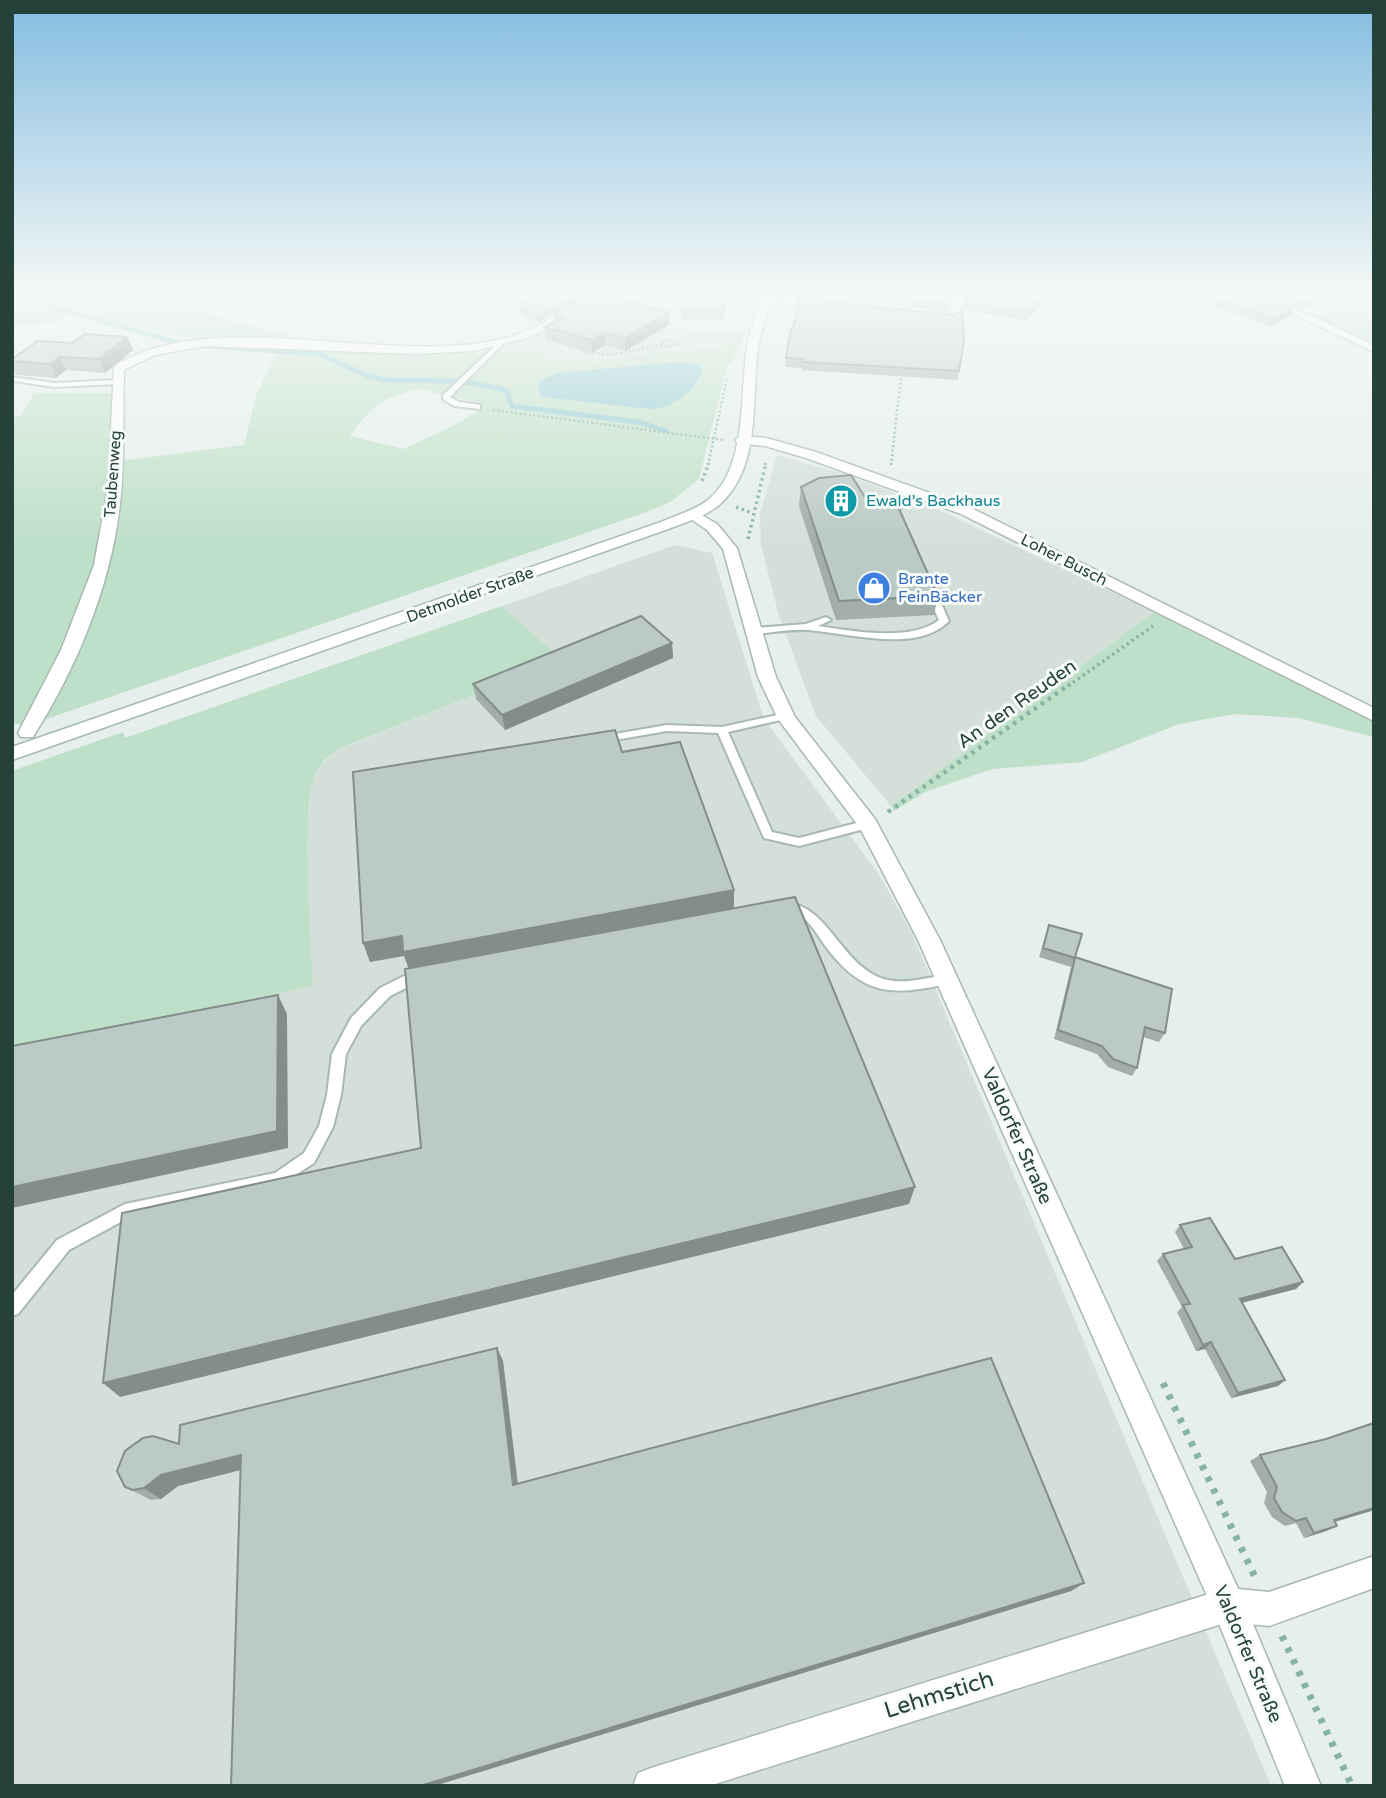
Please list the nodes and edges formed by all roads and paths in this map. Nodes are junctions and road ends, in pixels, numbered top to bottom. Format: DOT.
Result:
graph roads {
  1 [pos="118,375"];
  2 [pos="469,375"];
  3 [pos="749,375"];
  4 [pos="901,377"];
  5 [pos="14,379"];
  6 [pos="117,382"];
  7 [pos="477,407"];
  8 [pos="742,440"];
  9 [pos="889,483"];
  10 [pos="909,490"];
  11 [pos="693,514"];
  12 [pos="905,534"];
  13 [pos="927,584"];
  14 [pos="1170,613"];
  15 [pos="826,620"];
  16 [pos="807,627"];
  17 [pos="754,631"];
  18 [pos="1374,715"];
  19 [pos="786,716"];
  20 [pos="722,730"];
  21 [pos="24,737"];
  22 [pos="587,742"];
  23 [pos="12,754"];
  24 [pos="874,821"];
  25 [pos="778,910"];
  26 [pos="439,974"];
  27 [pos="947,979"];
  28 [pos="12,1308"];
  29 [pos="1374,1572"];
  30 [pos="1228,1605"];
  31 [pos="651,1786"];
  32 [pos="1303,1786"];
  1 -- 6 [label="street"];
  2 -- 7 [label="lane"];
  3 -- 8 [label="street, Detmolder Straße"];
  4 -- 9 [label="path"];
  5 -- 6 [label="lane"];
  6 -- 21 [label="street, Taubenweg"];
  7 -- 8 [label="path"];
  8 -- 9 [label="street, Loher Busch"];
  8 -- 11 [label="street, Detmolder Straße"];
  9 -- 10 [label="street, Loher Busch"];
  10 -- 12 [label="lane"];
  10 -- 14 [label="street, Loher Busch"];
  11 -- 17 [label="street, Valdorfer Straße"];
  11 -- 21 [label="street, Detmolder Straße"];
  13 -- 16 [label="lane"];
  14 -- 18 [label="street, Loher Busch"];
  14 -- 24 [label="path, An den Reuden"];
  15 -- 16 [label="lane"];
  16 -- 17 [label="lane"];
  17 -- 19 [label="street, Valdorfer Straße"];
  19 -- 20 [label="lane"];
  19 -- 24 [label="street, Valdorfer Straße"];
  20 -- 22 [label="lane"];
  20 -- 24 [label="lane"];
  21 -- 23 [label="street, Detmolder Straße"];
  24 -- 27 [label="street, Valdorfer Straße"];
  25 -- 27 [label="lane"];
  26 -- 28 [label="lane"];
  27 -- 30 [label="street, Valdorfer Straße"];
  29 -- 30 [label="street"];
  30 -- 31 [label="street, Lehmstich"];
  30 -- 32 [label="street, Valdorfer Straße"];
}
